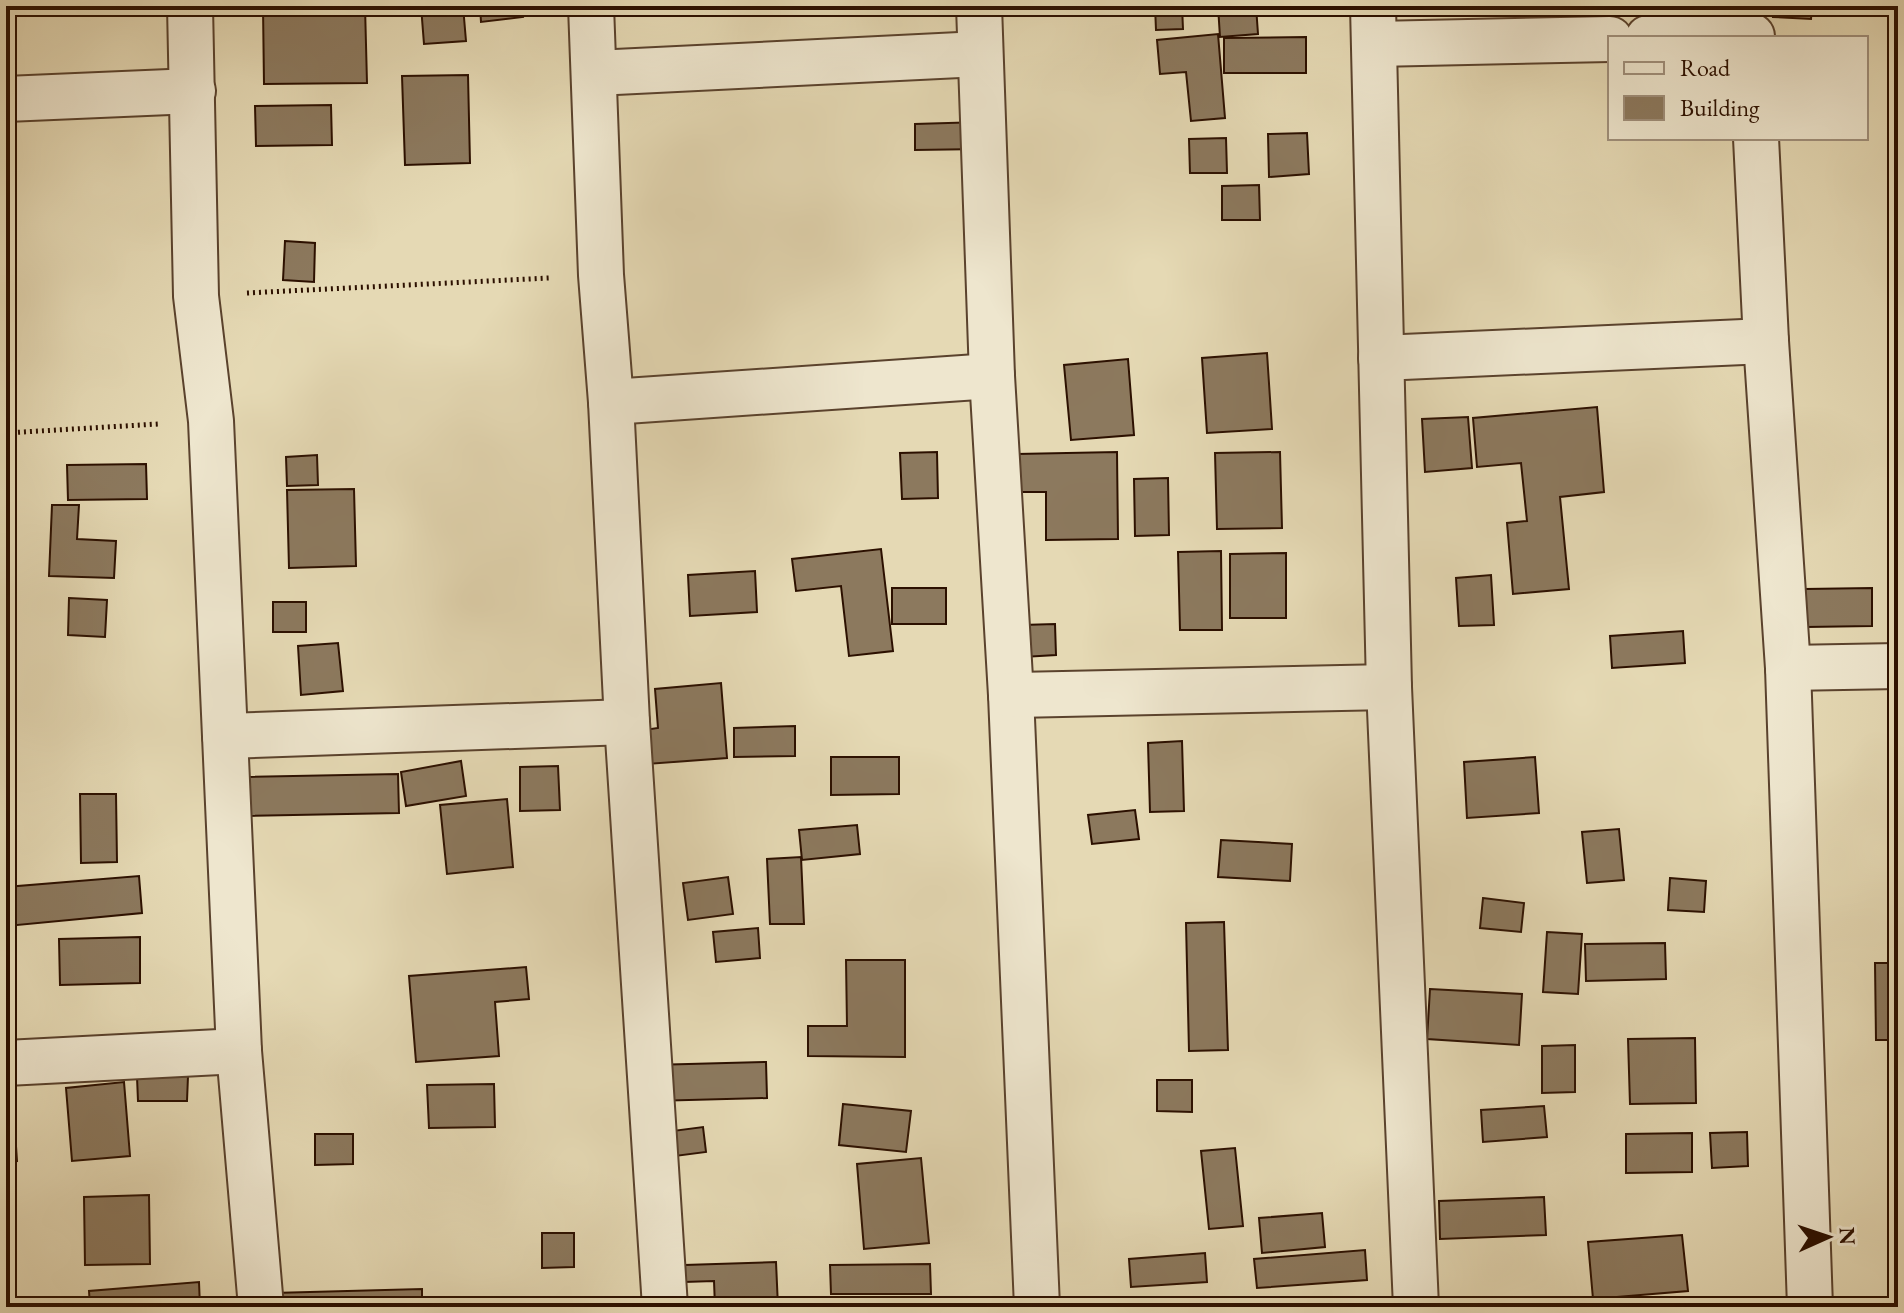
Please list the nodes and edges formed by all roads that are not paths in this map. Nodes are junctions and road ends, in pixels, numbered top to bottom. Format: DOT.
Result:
graph roads {
  1 [pos="190,6"];
  2 [pos="591,6"];
  3 [pos="979,6"];
  4 [pos="1374,25"];
  5 [pos="1752,27"];
  6 [pos="1667,36"];
  7 [pos="1608,39"];
  8 [pos="980,54"];
  9 [pos="595,73"];
  10 [pos="193,91"];
  11 [pos="6,99"];
  12 [pos="1756,140"];
  13 [pos="1766,341"];
  14 [pos="1381,358"];
  15 [pos="992,376"];
  16 [pos="611,402"];
  17 [pos="1898,666"];
  18 [pos="1788,668"];
  19 [pos="1389,687"];
  20 [pos="1011,695"];
  21 [pos="627,722"];
  22 [pos="225,736"];
  23 [pos="239,1051"];
  24 [pos="6,1063"];
  25 [pos="261,1307"];
  26 [pos="665,1307"];
  27 [pos="1037,1307"];
  28 [pos="1416,1307"];
  29 [pos="1810,1307"];
  1 -- 10 [label="street"];
  2 -- 9 [label="street"];
  3 -- 8 [label="street"];
  4 -- 7 [label="street"];
  4 -- 14 [label="street"];
  5 -- 6 [label="street"];
  8 -- 9 [label="street"];
  8 -- 15 [label="street"];
  9 -- 16 [label="street"];
  10 -- 11 [label="street"];
  10 -- 22 [label="street"];
  12 -- 13 [label="street"];
  13 -- 14 [label="street"];
  13 -- 18 [label="street"];
  14 -- 19 [label="street"];
  15 -- 16 [label="street"];
  15 -- 20 [label="street"];
  16 -- 21 [label="street"];
  17 -- 18 [label="street"];
  18 -- 29 [label="street"];
  19 -- 20 [label="street"];
  19 -- 28 [label="street"];
  20 -- 27 [label="street"];
  21 -- 22 [label="street"];
  21 -- 26 [label="street"];
  22 -- 23 [label="street"];
  23 -- 24 [label="street"];
  23 -- 25 [label="street"];
}
